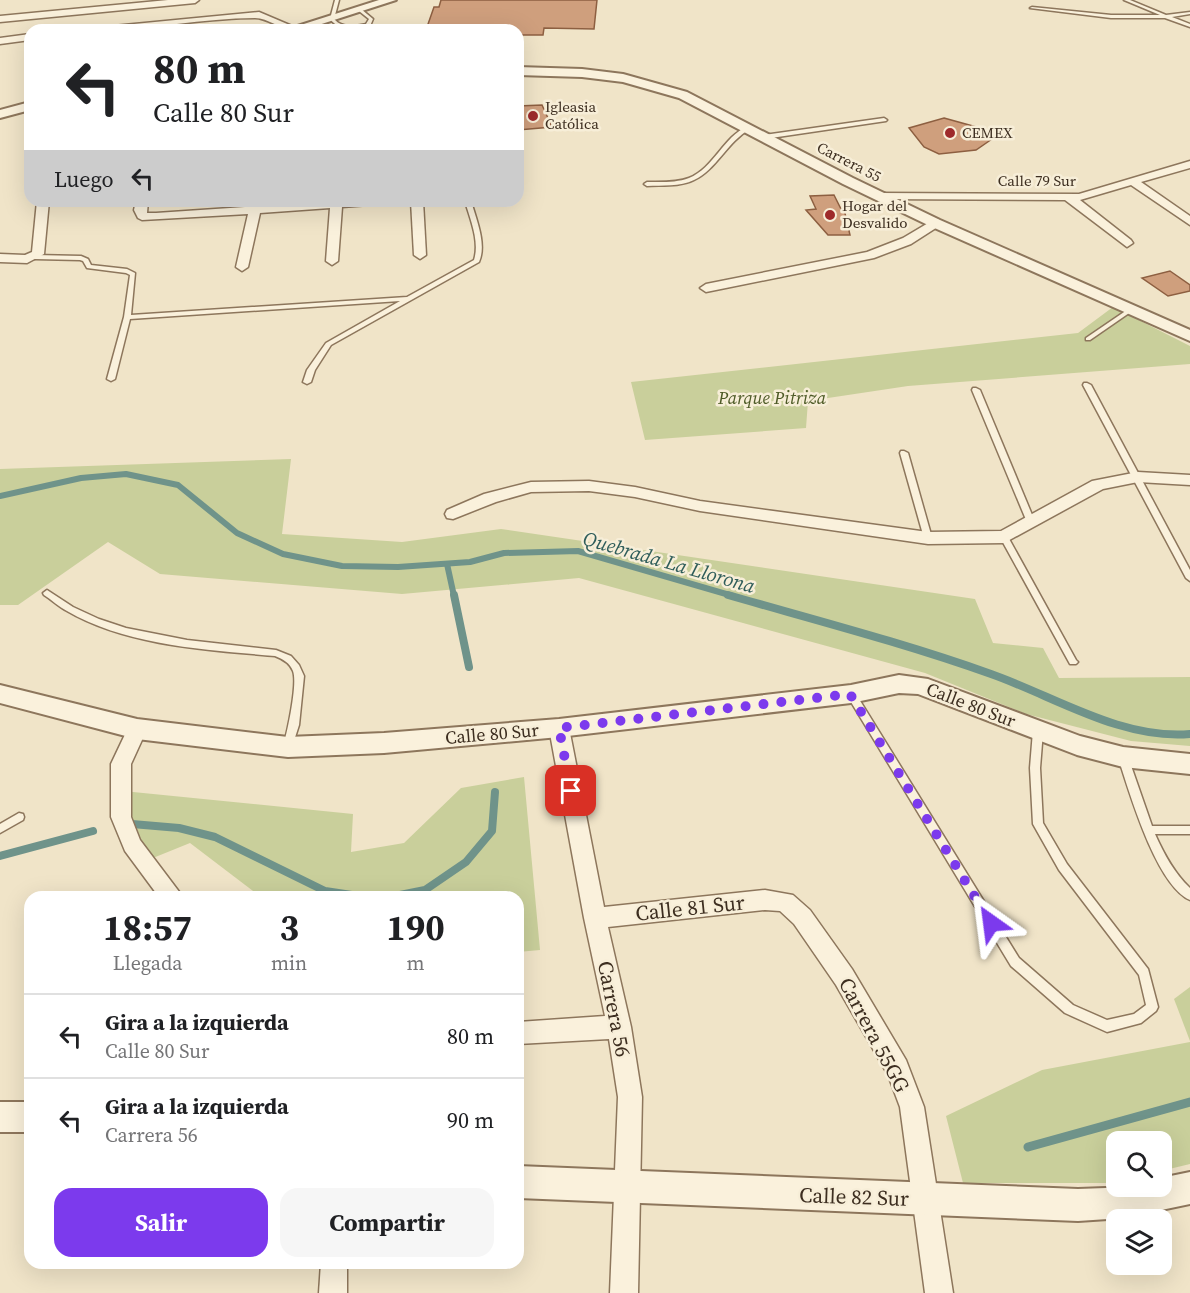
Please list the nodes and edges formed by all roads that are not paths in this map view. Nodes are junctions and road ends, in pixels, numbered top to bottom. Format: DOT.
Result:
graph roads {
  1 [pos="195,0"];
  2 [pos="337,0"];
  3 [pos="391,0"];
  4 [pos="1126,0"];
  5 [pos="114,4"];
  6 [pos="1032,8"];
  7 [pos="1190,14"];
  8 [pos="1167,18"];
  9 [pos="0,19"];
  10 [pos="332,19"];
  11 [pos="165,24"];
  12 [pos="280,24"];
  13 [pos="312,24"];
  14 [pos="1190,26"];
  15 [pos="24,39"];
  16 [pos="0,41"];
  17 [pos="524,71"];
  18 [pos="24,108"];
  19 [pos="0,114"];
  20 [pos="884,120"];
  21 [pos="748,128"];
  22 [pos="764,137"];
  23 [pos="1190,164"];
  24 [pos="1133,182"];
  25 [pos="647,184"];
  26 [pos="879,196"];
  27 [pos="1068,197"];
  28 [pos="43,207"];
  29 [pos="141,207"];
  30 [pos="296,207"];
  31 [pos="336,207"];
  32 [pos="417,207"];
  33 [pos="470,207"];
  34 [pos="255,210"];
  35 [pos="1190,221"];
  36 [pos="934,223"];
  37 [pos="1127,243"];
  38 [pos="420,255"];
  39 [pos="35,257"];
  40 [pos="0,258"];
  41 [pos="332,261"];
  42 [pos="242,267"];
  43 [pos="706,288"];
  44 [pos="406,299"];
  45 [pos="1130,310"];
  46 [pos="127,317"];
  47 [pos="1190,336"];
  48 [pos="1088,339"];
  49 [pos="111,379"];
  50 [pos="307,382"];
  51 [pos="1087,385"];
  52 [pos="976,390"];
  53 [pos="904,453"];
  54 [pos="1138,477"];
  55 [pos="1190,480"];
  56 [pos="453,514"];
  57 [pos="1031,522"];
  58 [pos="1004,537"];
  59 [pos="928,538"];
  60 [pos="1190,578"];
  61 [pos="47,593"];
  62 [pos="1073,662"];
  63 [pos="0,694"];
  64 [pos="850,694"];
  65 [pos="559,728"];
  66 [pos="137,729"];
  67 [pos="1038,731"];
  68 [pos="288,747"];
  69 [pos="1123,757"];
  70 [pos="1190,764"];
  71 [pos="19,817"];
  72 [pos="0,829"];
  73 [pos="1150,830"];
  74 [pos="1190,830"];
  75 [pos="167,891"];
  76 [pos="1190,895"];
  77 [pos="785,902"];
  78 [pos="595,918"];
  79 [pos="619,1027"];
  80 [pos="524,1033"];
  81 [pos="0,1116"];
  82 [pos="24,1117"];
  83 [pos="524,1182"];
  84 [pos="629,1187"];
  85 [pos="1190,1188"];
  86 [pos="926,1200"];
  87 [pos="334,1269"];
  88 [pos="333,1293"];
  89 [pos="624,1293"];
  90 [pos="939,1293"];
  1 -- 5 [label="street"];
  2 -- 10 [label="lane"];
  3 -- 10 [label="street"];
  4 -- 8 [label="lane"];
  5 -- 9 [label="street"];
  6 -- 8 [label="lane"];
  7 -- 8 [label="lane"];
  8 -- 14 [label="lane"];
  10 -- 13 [label="street"];
  11 -- 12 [label="street"];
  15 -- 16 [label="street"];
  17 -- 21 [label="street, Carrera 55"];
  18 -- 19 [label="street"];
  20 -- 22 [label="lane"];
  21 -- 22 [label="street, Carrera 55"];
  21 -- 25 [label="lane"];
  22 -- 26 [label="street, Carrera 55"];
  23 -- 24 [label="street, Calle 79 Sur"];
  24 -- 27 [label="street, Calle 79 Sur"];
  24 -- 35 [label="street"];
  26 -- 27 [label="street, Calle 79 Sur"];
  26 -- 36 [label="street, Carrera 55"];
  27 -- 37 [label="street"];
  28 -- 39 [label="street"];
  29 -- 34 [label="street"];
  30 -- 34 [label="street"];
  31 -- 41 [label="street"];
  32 -- 38 [label="street"];
  33 -- 44 [label="lane"];
  34 -- 42 [label="street"];
  36 -- 43 [label="street"];
  36 -- 45 [label="street, Carrera 55"];
  39 -- 40 [label="street"];
  39 -- 46 [label="lane"];
  44 -- 46 [label="lane"];
  44 -- 50 [label="lane"];
  45 -- 47 [label="street, Carrera 55"];
  45 -- 48 [label="lane"];
  46 -- 49 [label="lane"];
  51 -- 54 [label="lane"];
  52 -- 57 [label="lane"];
  53 -- 59 [label="lane"];
  54 -- 55 [label="street"];
  54 -- 57 [label="street"];
  54 -- 60 [label="lane"];
  56 -- 59 [label="street"];
  57 -- 58 [label="street"];
  58 -- 59 [label="street"];
  58 -- 62 [label="lane"];
  61 -- 68 [label="lane"];
  63 -- 66 [label="street, Calle 80 Sur"];
  64 -- 65 [label="street, Calle 80 Sur"];
  64 -- 67 [label="street, Calle 80 Sur"];
  64 -- 67 [label="lane"];
  65 -- 68 [label="street, Calle 80 Sur"];
  65 -- 78 [label="street, Carrera 56"];
  66 -- 68 [label="street, Calle 80 Sur"];
  66 -- 75 [label="street"];
  67 -- 69 [label="street, Calle 80 Sur"];
  69 -- 70 [label="street, Calle 80 Sur"];
  69 -- 73 [label="lane"];
  71 -- 72 [label="lane"];
  73 -- 74 [label="lane"];
  73 -- 76 [label="lane"];
  77 -- 78 [label="street, Calle 81 Sur"];
  77 -- 86 [label="street, Carrera 55GG"];
  78 -- 79 [label="street, Carrera 56"];
  79 -- 80 [label="street"];
  79 -- 84 [label="street, Carrera 56"];
  81 -- 82 [label="street"];
  83 -- 84 [label="street, Calle 82 Sur"];
  84 -- 86 [label="street, Calle 82 Sur"];
  84 -- 89 [label="street, Carrera 56"];
  85 -- 86 [label="street, Calle 82 Sur"];
  86 -- 90 [label="street, Carrera 55GG"];
  87 -- 88 [label="street"];
}
